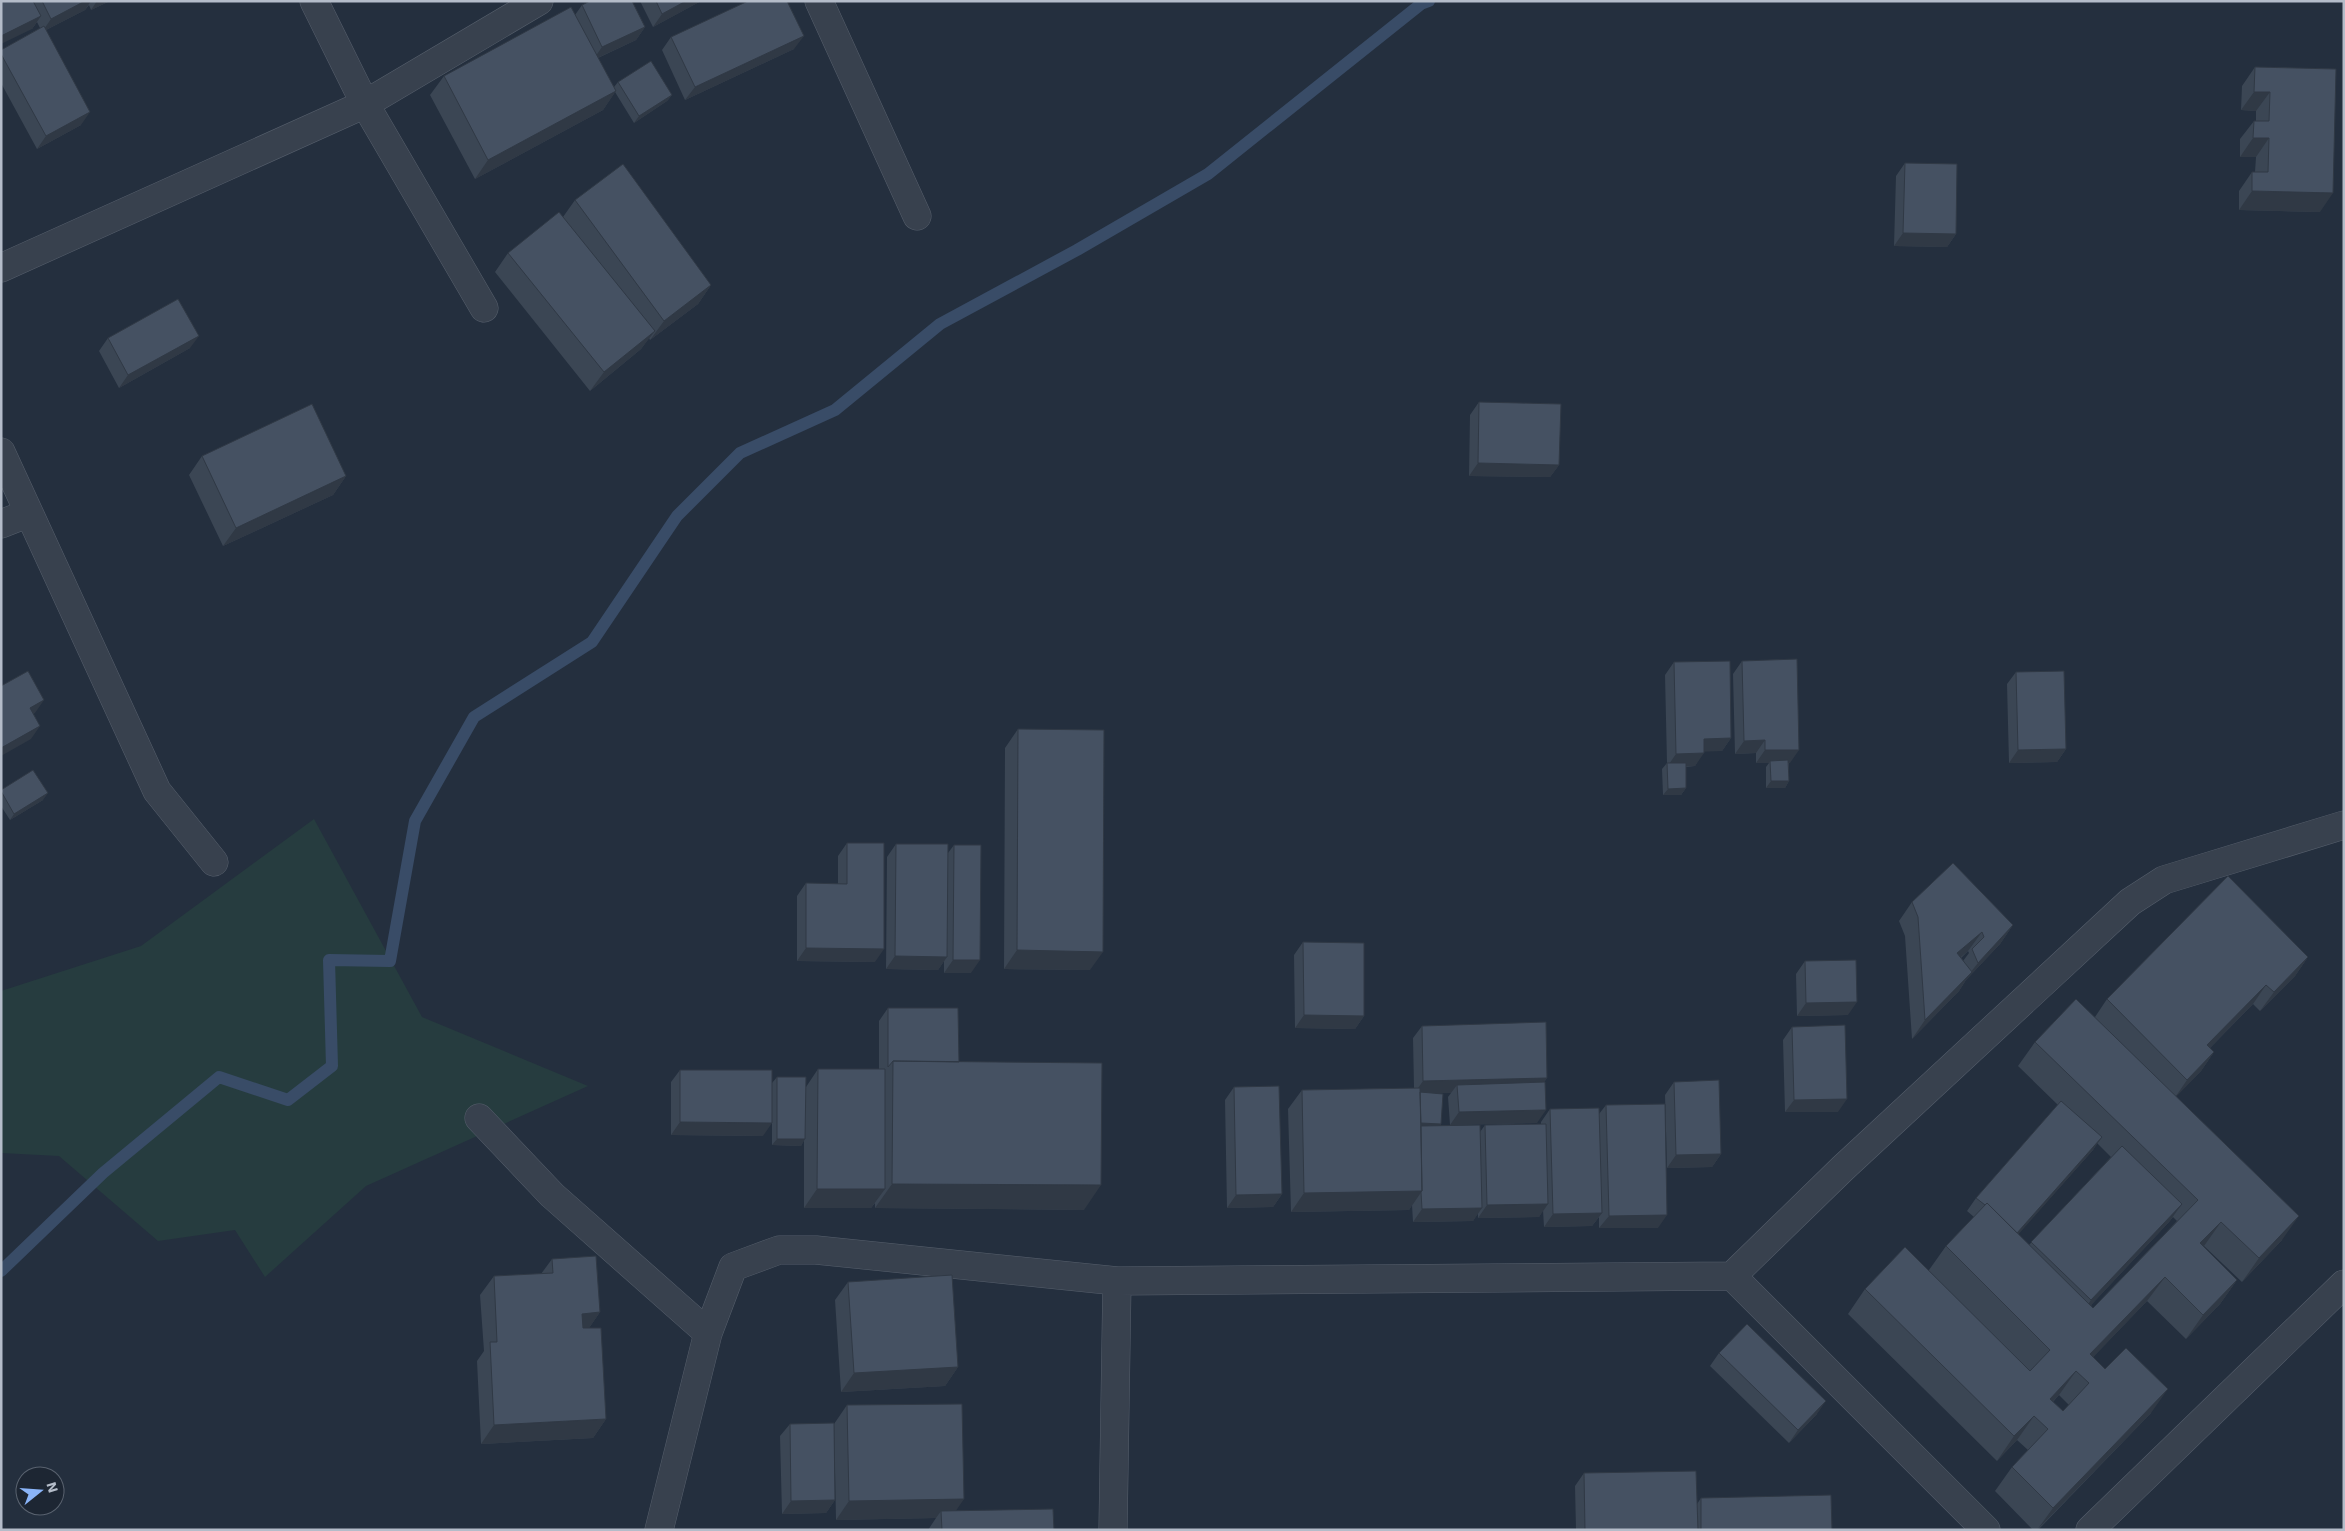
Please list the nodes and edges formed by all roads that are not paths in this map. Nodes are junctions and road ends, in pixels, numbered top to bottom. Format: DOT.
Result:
graph roads {
  1 [pos="314,1"];
  2 [pos="539,1"];
  3 [pos="819,1"];
  4 [pos="365,104"];
  5 [pos="917,216"];
  6 [pos="1,268"];
  7 [pos="484,308"];
  8 [pos="1,452"];
  9 [pos="29,513"];
  10 [pos="1,524"];
  11 [pos="2344,825"];
  12 [pos="214,862"];
  13 [pos="479,1118"];
  14 [pos="1732,1276"];
  15 [pos="1117,1281"];
  16 [pos="2344,1284"];
  17 [pos="708,1333"];
  18 [pos="659,1530"];
  19 [pos="1113,1530"];
  20 [pos="1986,1530"];
  21 [pos="2090,1530"];
  1 -- 4 [label="street"];
  2 -- 4 [label="street"];
  3 -- 5 [label="street"];
  4 -- 6 [label="street"];
  4 -- 7 [label="street"];
  8 -- 9 [label="street"];
  9 -- 10 [label="street"];
  9 -- 12 [label="street"];
  11 -- 14 [label="street"];
  13 -- 17 [label="street"];
  14 -- 15 [label="street"];
  14 -- 20 [label="street"];
  15 -- 17 [label="street"];
  15 -- 19 [label="street"];
  16 -- 21 [label="street"];
  17 -- 18 [label="street"];
}
